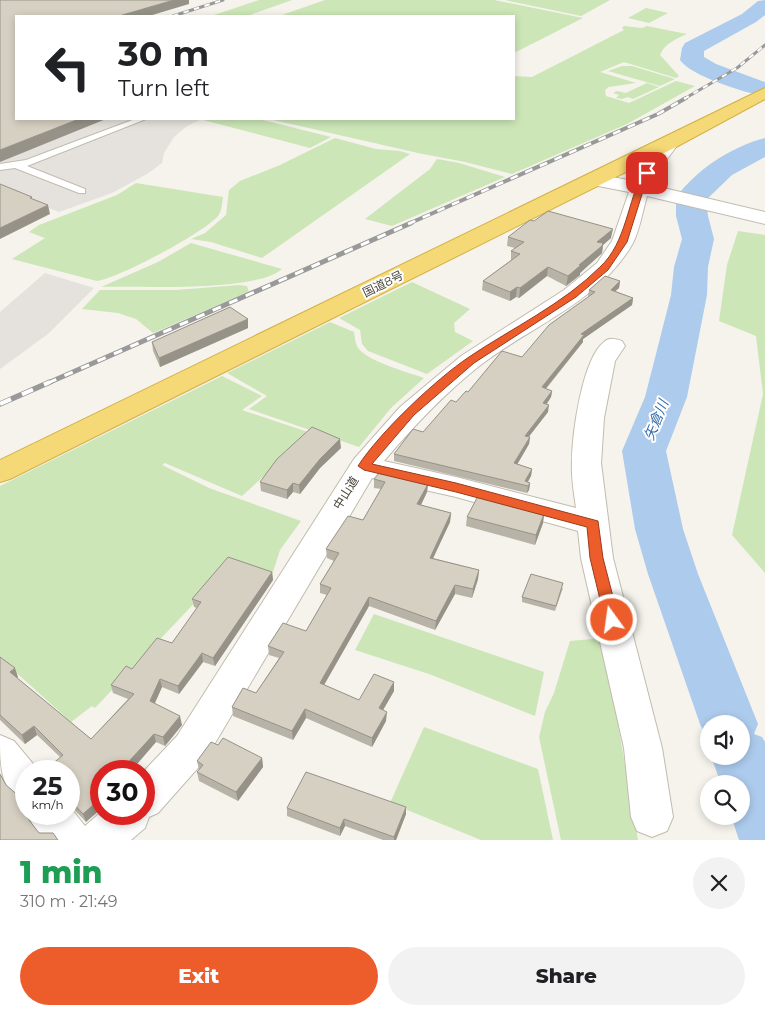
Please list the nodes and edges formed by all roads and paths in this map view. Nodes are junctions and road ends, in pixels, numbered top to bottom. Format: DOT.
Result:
graph roads {
  1 [pos="765,93"];
  2 [pos="139,120"];
  3 [pos="16,165"];
  4 [pos="0,167"];
  5 [pos="640,174"];
  6 [pos="82,191"];
  7 [pos="765,218"];
  8 [pos="612,346"];
  9 [pos="364,466"];
  10 [pos="0,472"];
  11 [pos="593,524"];
  12 [pos="0,753"];
  13 [pos="15,772"];
  14 [pos="155,788"];
  15 [pos="652,817"];
  16 [pos="57,825"];
  17 [pos="117,825"];
  18 [pos="70,840"];
  19 [pos="100,840"];
  1 -- 5 [label="highway, 国道8号"];
  2 -- 3 [label="lane"];
  3 -- 4 [label="lane"];
  3 -- 6 [label="lane"];
  5 -- 7 [label="street"];
  5 -- 9 [label="street, 中山道"];
  5 -- 10 [label="highway, 国道8号"];
  8 -- 11 [label="street"];
  9 -- 11 [label="street"];
  9 -- 14 [label="street, 中山道"];
  11 -- 15 [label="street"];
  12 -- 13 [label="street"];
  16 -- 18 [label="street"];
  17 -- 19 [label="street"];
}
